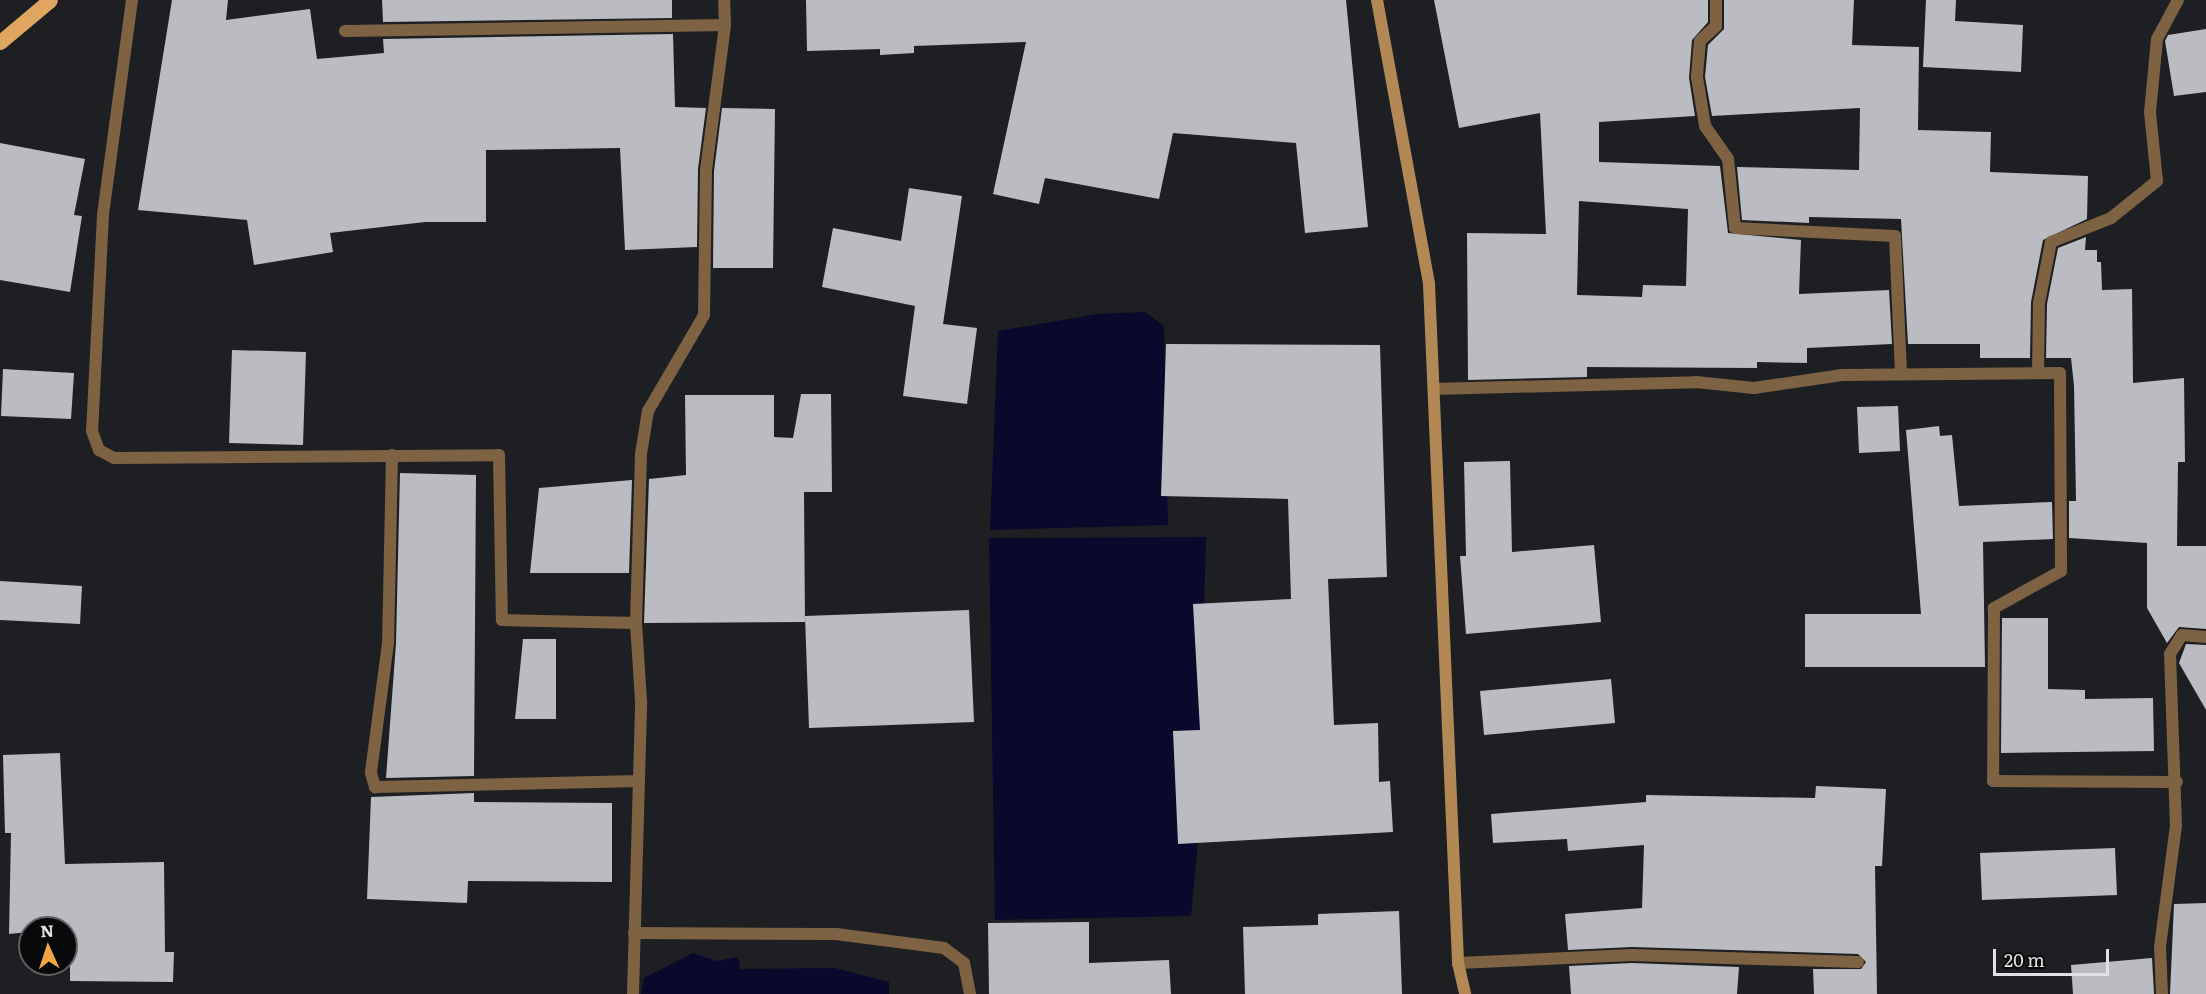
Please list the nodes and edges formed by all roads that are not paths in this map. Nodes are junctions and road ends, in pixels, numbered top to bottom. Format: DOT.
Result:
graph roads {
  1 [pos="50,0"];
  2 [pos="132,0"];
  3 [pos="724,0"];
  4 [pos="1377,0"];
  5 [pos="1716,0"];
  6 [pos="2178,0"];
  7 [pos="725,25"];
  8 [pos="345,31"];
  9 [pos="0,42"];
  10 [pos="1901,372"];
  11 [pos="2038,373"];
  12 [pos="1434,389"];
  13 [pos="392,455"];
  14 [pos="636,622"];
  15 [pos="2206,637"];
  16 [pos="639,781"];
  17 [pos="2176,782"];
  18 [pos="634,933"];
  19 [pos="1858,962"];
  20 [pos="1458,963"];
  21 [pos="633,994"];
  22 [pos="970,994"];
  23 [pos="1465,994"];
  24 [pos="2162,994"];
  1 -- 9 [label="main road"];
  2 -- 13 [label="street"];
  3 -- 7 [label="street"];
  4 -- 12 [label="main road"];
  5 -- 10 [label="street"];
  6 -- 11 [label="street"];
  7 -- 8 [label="street"];
  7 -- 14 [label="street"];
  10 -- 11 [label="street"];
  10 -- 12 [label="street"];
  11 -- 17 [label="street"];
  12 -- 20 [label="main road"];
  13 -- 14 [label="street"];
  13 -- 16 [label="street"];
  14 -- 16 [label="street"];
  15 -- 17 [label="street"];
  16 -- 18 [label="street"];
  17 -- 24 [label="street"];
  18 -- 21 [label="street"];
  18 -- 22 [label="street"];
  19 -- 20 [label="street"];
  20 -- 23 [label="main road"];
}
